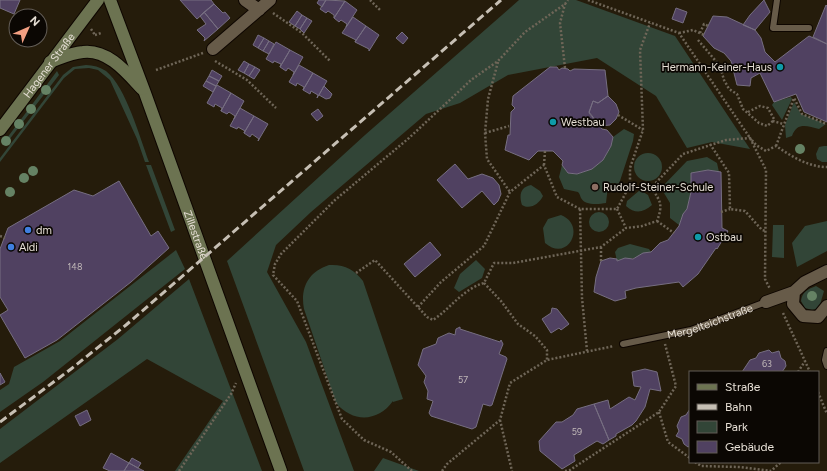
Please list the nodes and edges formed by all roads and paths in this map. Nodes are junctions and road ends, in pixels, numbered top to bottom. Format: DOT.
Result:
graph roads {
  1 [pos="98,0"];
  2 [pos="110,0"];
  3 [pos="245,0"];
  4 [pos="370,0"];
  5 [pos="568,0"];
  6 [pos="588,0"];
  7 [pos="777,0"];
  8 [pos="565,4"];
  9 [pos="264,5"];
  10 [pos="382,12"];
  11 [pos="650,22"];
  12 [pos="708,26"];
  13 [pos="90,28"];
  14 [pos="809,28"];
  15 [pos="101,33"];
  16 [pos="679,33"];
  17 [pos="700,33"];
  18 [pos="704,34"];
  19 [pos="698,40"];
  20 [pos="213,49"];
  21 [pos="330,61"];
  22 [pos="498,61"];
  23 [pos="50,62"];
  24 [pos="565,68"];
  25 [pos="156,70"];
  26 [pos="145,93"];
  27 [pos="276,108"];
  28 [pos="748,112"];
  29 [pos="618,115"];
  30 [pos="773,121"];
  31 [pos="782,124"];
  32 [pos="827,124"];
  33 [pos="509,126"];
  34 [pos="0,130"];
  35 [pos="643,130"];
  36 [pos="485,133"];
  37 [pos="750,138"];
  38 [pos="710,144"];
  39 [pos="776,146"];
  40 [pos="545,151"];
  41 [pos="544,165"];
  42 [pos="827,168"];
  43 [pos="630,185"];
  44 [pos="651,188"];
  45 [pos="510,192"];
  46 [pos="580,209"];
  47 [pos="617,209"];
  48 [pos="730,209"];
  49 [pos="721,212"];
  50 [pos="657,221"];
  51 [pos="626,228"];
  52 [pos="766,232"];
  53 [pos="674,233"];
  54 [pos="0,236"];
  55 [pos="5,238"];
  56 [pos="601,247"];
  57 [pos="582,251"];
  58 [pos="601,261"];
  59 [pos="827,271"];
  60 [pos="356,273"];
  61 [pos="484,283"];
  62 [pos="794,292"];
  63 [pos="771,301"];
  64 [pos="827,306"];
  65 [pos="418,307"];
  66 [pos="664,336"];
  67 [pos="623,344"];
  68 [pos="587,351"];
  69 [pos="827,351"];
  70 [pos="547,360"];
  71 [pos="805,361"];
  72 [pos="827,366"];
  73 [pos="243,369"];
  74 [pos="799,371"];
  75 [pos="810,371"];
  76 [pos="819,394"];
  77 [pos="659,412"];
  78 [pos="827,414"];
  79 [pos="500,420"];
  80 [pos="689,457"];
  81 [pos="696,463"];
  82 [pos="780,463"];
  83 [pos="179,471"];
  84 [pos="281,471"];
  85 [pos="412,471"];
  86 [pos="442,471"];
  87 [pos="512,471"];
  88 [pos="565,471"];
  1 -- 23 [label="main road, Hagener Straße"];
  2 -- 26 [label="main road, Zillestraße"];
  3 -- 9 [label="street"];
  4 -- 10 [label="path"];
  5 -- 8 [label="path"];
  6 -- 11 [label="path"];
  7 -- 14 [label="lane"];
  8 -- 22 [label="path"];
  8 -- 24 [label="path"];
  9 -- 20 [label="street"];
  9 -- 21 [label="path"];
  11 -- 16 [label="path"];
  11 -- 35 [label="path"];
  12 -- 17 [label="path"];
  13 -- 15 [label="path"];
  16 -- 17 [label="path"];
  16 -- 37 [label="path"];
  17 -- 18 [label="path"];
  19 -- 28 [label="path"];
  20 -- 25 [label="path"];
  20 -- 27 [label="path"];
  22 -- 36 [label="path"];
  22 -- 85 [label="path"];
  23 -- 26 [label="main road"];
  23 -- 34 [label="main road, Hagener Straße"];
  26 -- 73 [label="main road, Zillestraße"];
  28 -- 30 [label="path"];
  28 -- 30 [label="path"];
  29 -- 35 [label="path"];
  30 -- 31 [label="path"];
  31 -- 32 [label="path"];
  31 -- 39 [label="path"];
  33 -- 36 [label="path"];
  35 -- 43 [label="path"];
  36 -- 45 [label="path"];
  37 -- 38 [label="path"];
  37 -- 39 [label="path"];
  37 -- 52 [label="path"];
  38 -- 44 [label="path"];
  38 -- 48 [label="path"];
  39 -- 42 [label="path"];
  40 -- 41 [label="path"];
  41 -- 45 [label="path"];
  41 -- 46 [label="path"];
  43 -- 44 [label="path"];
  43 -- 47 [label="path"];
  44 -- 50 [label="path"];
  45 -- 65 [label="path"];
  46 -- 47 [label="path"];
  46 -- 57 [label="path"];
  47 -- 51 [label="path"];
  48 -- 49 [label="path"];
  48 -- 52 [label="path"];
  50 -- 51 [label="path"];
  50 -- 53 [label="path"];
  51 -- 56 [label="path"];
  52 -- 63 [label="path"];
  54 -- 55 [label="path"];
  56 -- 57 [label="path"];
  56 -- 58 [label="path"];
  57 -- 61 [label="path"];
  57 -- 68 [label="path"];
  59 -- 62 [label="street, Mergelteichstraße"];
  60 -- 65 [label="path"];
  61 -- 65 [label="path"];
  61 -- 70 [label="path"];
  62 -- 63 [label="street, Mergelteichstraße"];
  62 -- 64 [label="street"];
  63 -- 66 [label="lane, Mergelteichstraße"];
  63 -- 71 [label="path"];
  66 -- 67 [label="lane, Mergelteichstraße"];
  66 -- 77 [label="path"];
  67 -- 68 [label="path"];
  68 -- 70 [label="path"];
  69 -- 72 [label="lane"];
  70 -- 79 [label="path"];
  71 -- 74 [label="path"];
  71 -- 75 [label="path"];
  73 -- 83 [label="path"];
  73 -- 84 [label="main road, Zillestraße"];
  76 -- 78 [label="path"];
  77 -- 80 [label="path"];
  77 -- 88 [label="path"];
  79 -- 86 [label="path"];
  79 -- 87 [label="path"];
  81 -- 82 [label="path"];
}
